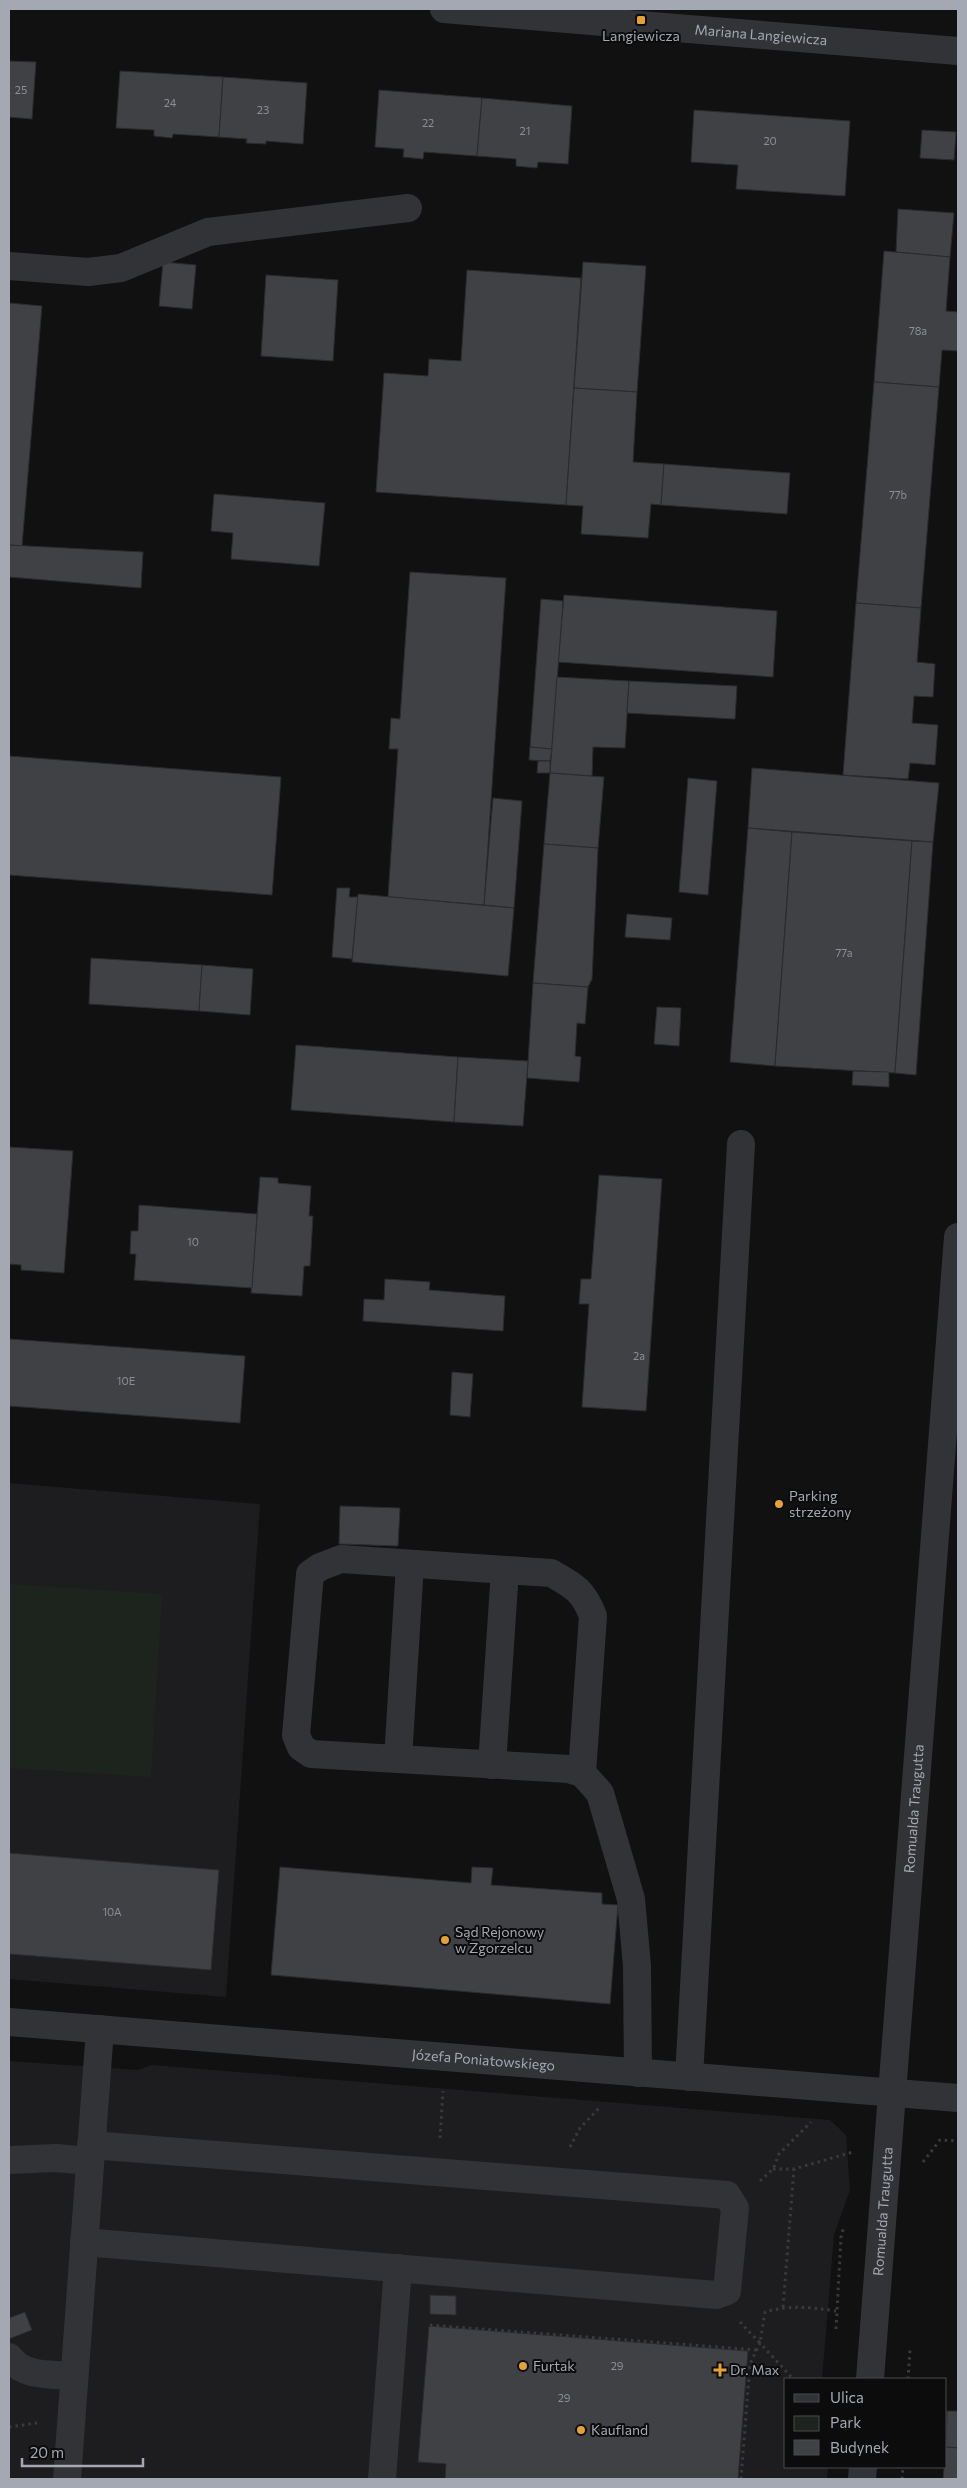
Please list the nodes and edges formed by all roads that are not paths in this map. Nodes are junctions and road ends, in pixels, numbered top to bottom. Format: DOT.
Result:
graph roads {
  1 [pos="444,9"];
  2 [pos="958,51"];
  3 [pos="408,208"];
  4 [pos="9,266"];
  5 [pos="742,1144"];
  6 [pos="958,1236"];
  7 [pos="410,1564"];
  8 [pos="505,1570"];
  9 [pos="398,1759"];
  10 [pos="492,1765"];
  11 [pos="582,1773"];
  12 [pos="9,2022"];
  13 [pos="100,2029"];
  14 [pos="638,2073"];
  15 [pos="689,2078"];
  16 [pos="892,2093"];
  17 [pos="958,2098"];
  18 [pos="91,2153"];
  19 [pos="9,2160"];
  20 [pos="84,2242"];
  21 [pos="398,2268"];
  22 [pos="9,2357"];
  23 [pos="73,2376"];
  24 [pos="870,2378"];
  25 [pos="67,2479"];
  26 [pos="382,2479"];
  1 -- 2 [label="street, Mariana Langiewicza"];
  3 -- 4 [label="street"];
  5 -- 15 [label="street"];
  6 -- 16 [label="street, Romualda Traugutta"];
  7 -- 8 [label="street"];
  7 -- 9 [label="street"];
  7 -- 9 [label="street"];
  8 -- 10 [label="street"];
  8 -- 11 [label="street"];
  9 -- 10 [label="street"];
  10 -- 11 [label="street"];
  11 -- 14 [label="street"];
  12 -- 13 [label="street, Józefa Poniatowskiego"];
  13 -- 14 [label="street, Józefa Poniatowskiego"];
  13 -- 18 [label="street"];
  14 -- 15 [label="street, Józefa Poniatowskiego"];
  15 -- 16 [label="street, Józefa Poniatowskiego"];
  16 -- 17 [label="street, Józefa Poniatowskiego"];
  16 -- 24 [label="street, Romualda Traugutta"];
  18 -- 19 [label="street"];
  18 -- 20 [label="street"];
  18 -- 21 [label="street"];
  20 -- 21 [label="street"];
  20 -- 23 [label="street"];
  21 -- 26 [label="street"];
  22 -- 23 [label="street"];
  23 -- 25 [label="street"];
}
